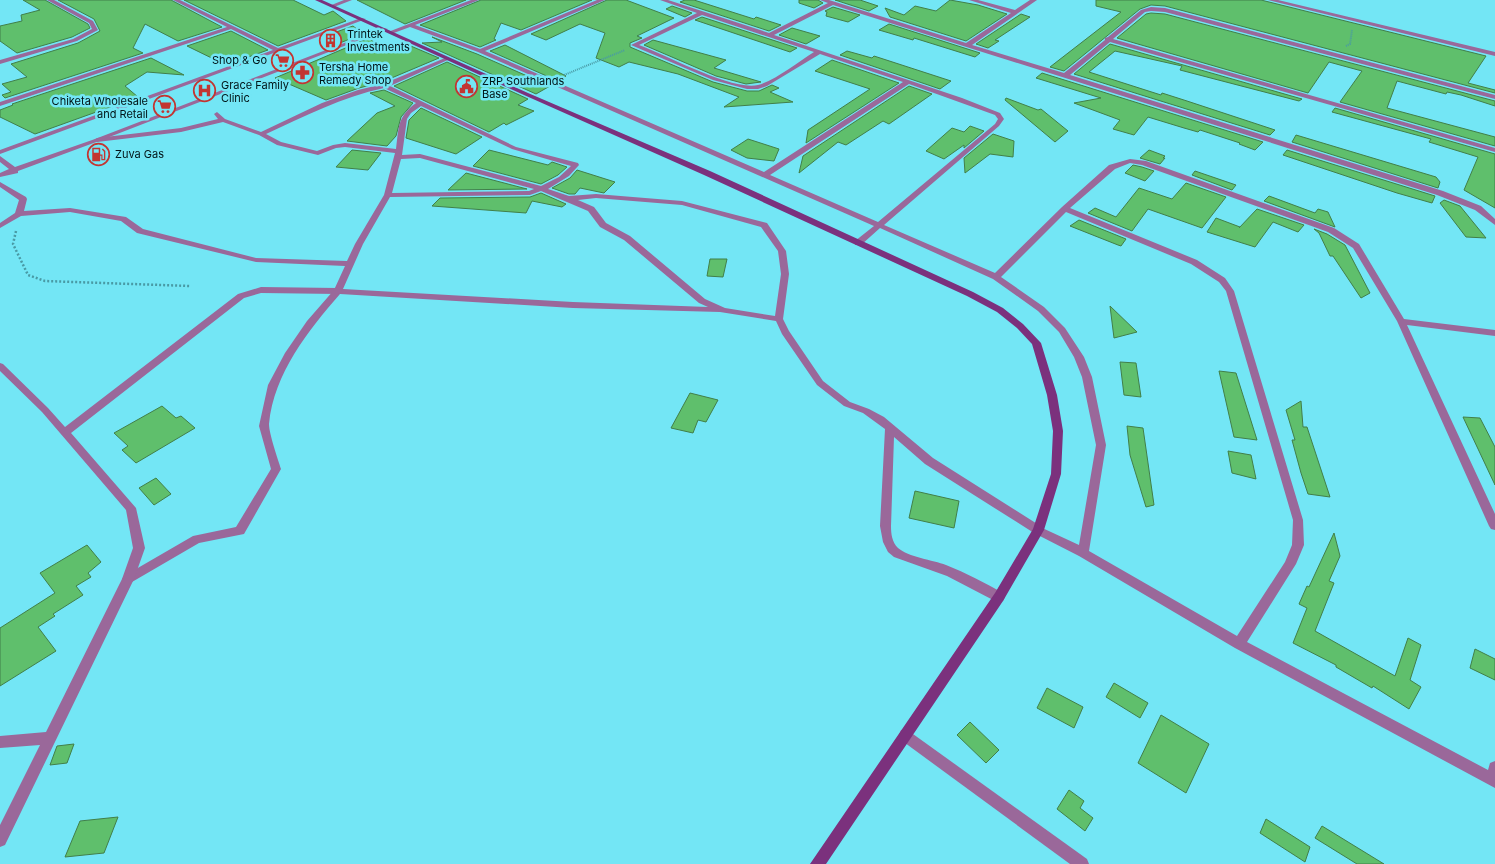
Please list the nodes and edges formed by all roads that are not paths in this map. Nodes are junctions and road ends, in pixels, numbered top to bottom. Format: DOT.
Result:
graph roads {
  1 [pos="50,0"];
  2 [pos="176,0"];
  3 [pos="318,0"];
  4 [pos="349,0"];
  5 [pos="476,0"];
  6 [pos="602,0"];
  7 [pos="663,0"];
  8 [pos="822,0"];
  9 [pos="972,0"];
  10 [pos="1034,0"];
  11 [pos="1270,0"];
  12 [pos="833,3"];
  13 [pos="332,6"];
  14 [pos="1015,12"];
  15 [pos="702,13"];
  16 [pos="363,19"];
  17 [pos="410,25"];
  18 [pos="229,28"];
  19 [pos="388,30"];
  20 [pos="770,34"];
  21 [pos="1108,39"];
  22 [pos="967,45"];
  23 [pos="278,50"];
  24 [pos="480,51"];
  25 [pos="0,52"];
  26 [pos="819,52"];
  27 [pos="1495,54"];
  28 [pos="10,59"];
  29 [pos="447,59"];
  30 [pos="0,62"];
  31 [pos="1066,75"];
  32 [pos="908,82"];
  33 [pos="385,86"];
  34 [pos="1495,97"];
  35 [pos="420,103"];
  36 [pos="0,104"];
  37 [pos="217,114"];
  38 [pos="223,120"];
  39 [pos="261,134"];
  40 [pos="97,140"];
  41 [pos="1495,150"];
  42 [pos="0,152"];
  43 [pos="398,154"];
  44 [pos="0,158"];
  45 [pos="15,171"];
  46 [pos="766,174"];
  47 [pos="0,175"];
  48 [pos="0,184"];
  49 [pos="542,189"];
  50 [pos="388,195"];
  51 [pos="569,199"];
  52 [pos="1065,210"];
  53 [pos="19,214"];
  54 [pos="1495,223"];
  55 [pos="879,224"];
  56 [pos="0,226"];
  57 [pos="858,243"];
  58 [pos="351,264"];
  59 [pos="996,278"];
  60 [pos="338,291"];
  61 [pos="723,310"];
  62 [pos="780,319"];
  63 [pos="1401,321"];
  64 [pos="1495,333"];
  65 [pos="0,366"];
  66 [pos="890,428"];
  67 [pos="65,432"];
  68 [pos="1495,526"];
  69 [pos="1038,530"];
  70 [pos="1083,553"];
  71 [pos="128,579"];
  72 [pos="999,598"];
  73 [pos="1239,644"];
  74 [pos="906,735"];
  75 [pos="49,738"];
  76 [pos="0,742"];
  77 [pos="1494,776"];
  78 [pos="0,840"];
  79 [pos="817,864"];
  80 [pos="1082,864"];
  1 -- 28 [label="street"];
  2 -- 18 [label="street"];
  3 -- 13 [label="street"];
  4 -- 13 [label="street"];
  5 -- 17 [label="street"];
  6 -- 24 [label="street"];
  7 -- 15 [label="street"];
  8 -- 12 [label="street"];
  9 -- 14 [label="street"];
  10 -- 14 [label="street"];
  11 -- 27 [label="street"];
  12 -- 20 [label="street"];
  12 -- 22 [label="street"];
  13 -- 16 [label="street"];
  14 -- 22 [label="street"];
  15 -- 20 [label="street"];
  15 -- 26 [label="street"];
  16 -- 19 [label="street"];
  16 -- 23 [label="street"];
  17 -- 19 [label="street"];
  17 -- 24 [label="street"];
  18 -- 23 [label="street"];
  18 -- 36 [label="street"];
  19 -- 29 [label="street"];
  19 -- 40 [label="street"];
  20 -- 26 [label="street"];
  21 -- 31 [label="street"];
  21 -- 34 [label="street"];
  21 -- 41 [label="street"];
  22 -- 31 [label="street"];
  23 -- 42 [label="street"];
  24 -- 46 [label="street"];
  25 -- 28 [label="street"];
  26 -- 32 [label="street"];
  28 -- 30 [label="street"];
  29 -- 33 [label="street"];
  29 -- 57 [label="street"];
  31 -- 54 [label="street"];
  32 -- 46 [label="street"];
  32 -- 55 [label="street"];
  33 -- 35 [label="street"];
  33 -- 39 [label="street"];
  35 -- 43 [label="street"];
  35 -- 49 [label="street"];
  37 -- 38 [label="street"];
  38 -- 39 [label="street"];
  38 -- 40 [label="street"];
  39 -- 43 [label="street"];
  40 -- 45 [label="street"];
  43 -- 49 [label="street"];
  43 -- 50 [label="street"];
  44 -- 45 [label="street"];
  45 -- 47 [label="street"];
  46 -- 55 [label="street"];
  48 -- 53 [label="street"];
  49 -- 50 [label="street"];
  49 -- 51 [label="street"];
  50 -- 58 [label="street"];
  51 -- 61 [label="street"];
  51 -- 62 [label="street"];
  52 -- 59 [label="street"];
  52 -- 63 [label="street"];
  52 -- 73 [label="street"];
  53 -- 56 [label="street"];
  53 -- 58 [label="street"];
  55 -- 57 [label="street"];
  55 -- 59 [label="street"];
  57 -- 69 [label="street"];
  58 -- 60 [label="street"];
  59 -- 70 [label="street"];
  60 -- 61 [label="street"];
  60 -- 67 [label="street"];
  60 -- 71 [label="street"];
  61 -- 62 [label="street"];
  62 -- 66 [label="street"];
  63 -- 64 [label="street"];
  63 -- 68 [label="street"];
  65 -- 67 [label="street"];
  66 -- 69 [label="street"];
  66 -- 72 [label="street"];
  67 -- 71 [label="street"];
  69 -- 70 [label="street"];
  69 -- 72 [label="street"];
  70 -- 73 [label="street"];
  71 -- 75 [label="street"];
  72 -- 74 [label="street"];
  73 -- 77 [label="street"];
  74 -- 79 [label="street"];
  74 -- 80 [label="street"];
  75 -- 76 [label="street"];
  75 -- 78 [label="street"];
}
